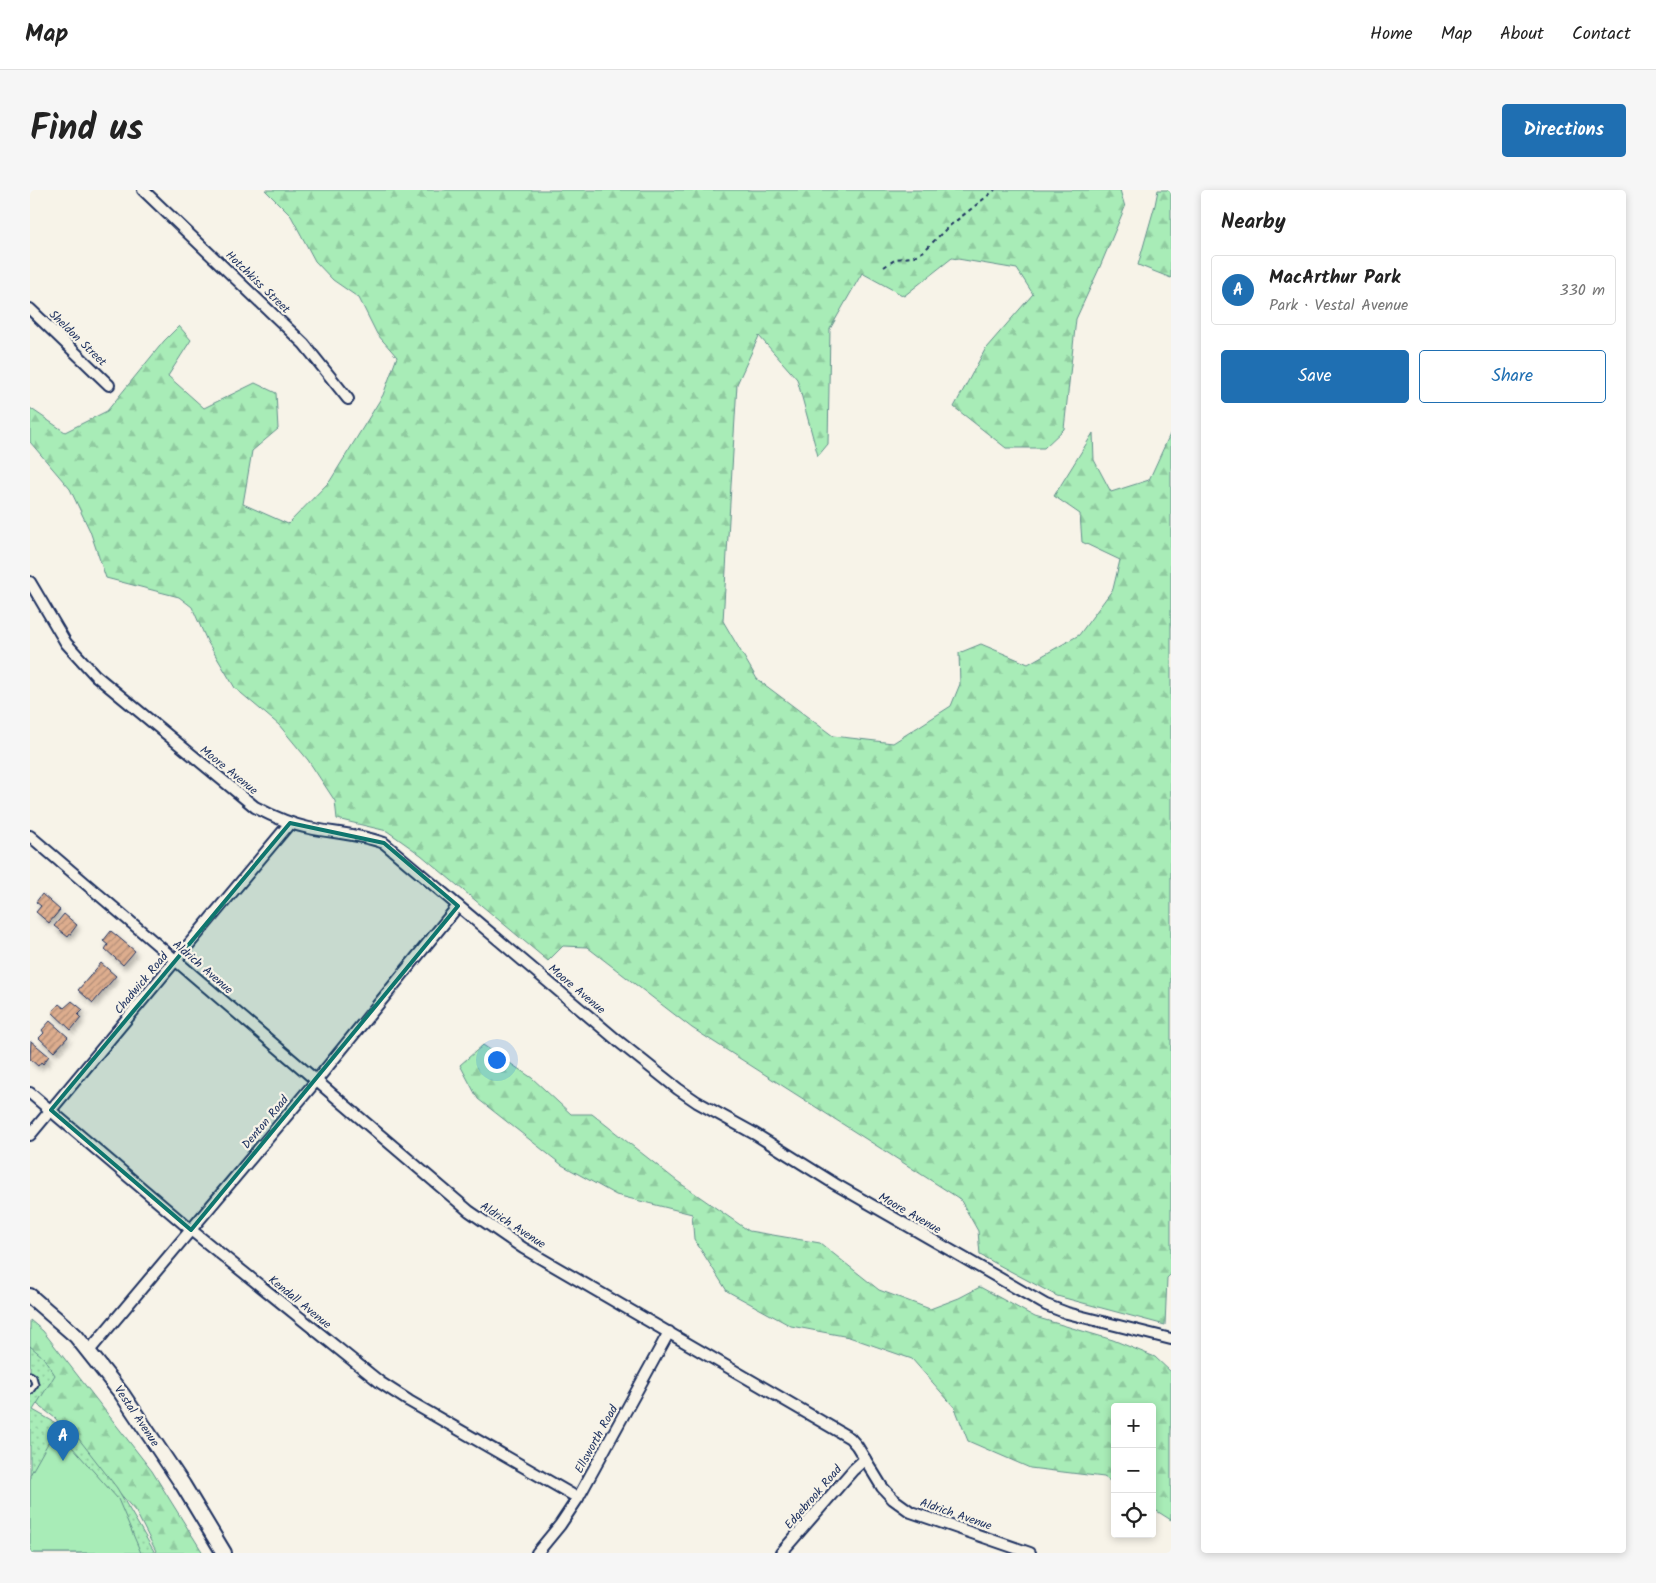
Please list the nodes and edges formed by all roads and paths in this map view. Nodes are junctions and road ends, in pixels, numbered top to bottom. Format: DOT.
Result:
graph roads {
  1 [pos="143,190"];
  2 [pos="995,190"];
  3 [pos="884,267"];
  4 [pos="30,309"];
  5 [pos="109,385"];
  6 [pos="348,399"];
  7 [pos="30,582"];
  8 [pos="290,823"];
  9 [pos="30,836"];
  10 [pos="458,906"];
  11 [pos="176,960"];
  12 [pos="316,1081"];
  13 [pos="30,1093"];
  14 [pos="51,1110"];
  15 [pos="30,1135"];
  16 [pos="191,1230"];
  17 [pos="30,1296"];
  18 [pos="669,1332"];
  19 [pos="1171,1340"];
  20 [pos="89,1351"];
  21 [pos="30,1374"];
  22 [pos="30,1391"];
  23 [pos="865,1459"];
  24 [pos="578,1498"];
  25 [pos="224,1553"];
  26 [pos="537,1553"];
  27 [pos="781,1553"];
  28 [pos="1030,1553"];
  1 -- 6 [label="street, Hotchkiss Street"];
  2 -- 3 [label="path"];
  4 -- 5 [label="street, Sheldon Street"];
  7 -- 8 [label="street, Moore Avenue"];
  8 -- 10 [label="street, Moore Avenue"];
  8 -- 11 [label="street, Chadwick Road"];
  9 -- 11 [label="street, Aldrich Avenue"];
  10 -- 12 [label="street, Denton Road"];
  10 -- 19 [label="street, Moore Avenue"];
  11 -- 12 [label="street, Aldrich Avenue"];
  11 -- 14 [label="street, Chadwick Road"];
  12 -- 16 [label="street, Denton Road"];
  12 -- 18 [label="street, Aldrich Avenue"];
  13 -- 14 [label="street, Kendall Avenue"];
  14 -- 15 [label="street, Chadwick Road"];
  14 -- 16 [label="street, Kendall Avenue"];
  16 -- 20 [label="street, Denton Road"];
  16 -- 24 [label="street, Kendall Avenue"];
  17 -- 20 [label="street, Vestal Avenue"];
  18 -- 23 [label="street, Aldrich Avenue"];
  18 -- 24 [label="street, Ellsworth Road"];
  20 -- 25 [label="street, Vestal Avenue"];
  21 -- 22 [label="lane"];
  23 -- 27 [label="street, Edgebrook Road"];
  23 -- 28 [label="street, Aldrich Avenue"];
  24 -- 26 [label="street, Ellsworth Road"];
}
